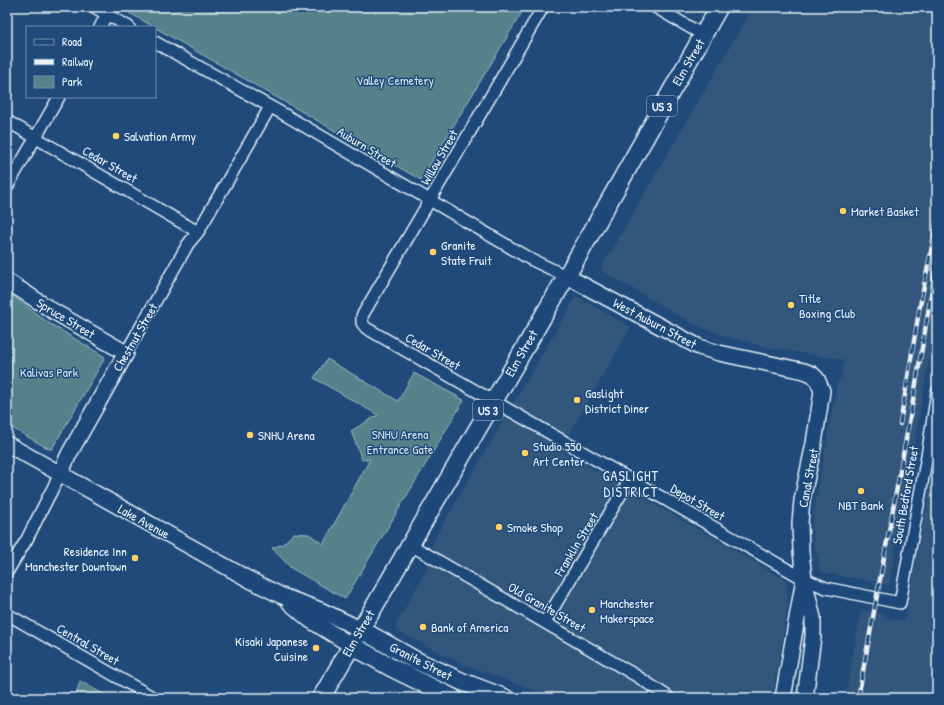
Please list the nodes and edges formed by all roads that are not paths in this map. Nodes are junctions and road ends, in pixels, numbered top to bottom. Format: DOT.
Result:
graph roads {
  1 [pos="94,7"];
  2 [pos="543,7"];
  3 [pos="655,7"];
  4 [pos="719,7"];
  5 [pos="109,11"];
  6 [pos="101,26"];
  7 [pos="128,26"];
  8 [pos="703,35"];
  9 [pos="156,43"];
  10 [pos="58,98"];
  11 [pos="270,107"];
  12 [pos="7,121"];
  13 [pos="35,138"];
  14 [pos="7,187"];
  15 [pos="430,200"];
  16 [pos="198,232"];
  17 [pos="566,276"];
  18 [pos="7,281"];
  19 [pos="362,323"];
  20 [pos="126,353"];
  21 [pos="817,379"];
  22 [pos="937,392"];
  23 [pos="493,401"];
  24 [pos="7,444"];
  25 [pos="60,474"];
  26 [pos="630,479"];
  27 [pos="410,544"];
  28 [pos="7,572"];
  29 [pos="804,579"];
  30 [pos="282,596"];
  31 [pos="900,603"];
  32 [pos="7,614"];
  33 [pos="546,622"];
  34 [pos="360,629"];
  35 [pos="351,645"];
  36 [pos="154,698"];
  37 [pos="321,698"];
  38 [pos="453,698"];
  39 [pos="506,698"];
  40 [pos="667,698"];
  41 [pos="782,698"];
  42 [pos="805,698"];
  1 -- 5 [label="street"];
  2 -- 15 [label="street, Willow Street"];
  3 -- 8 [label="street"];
  4 -- 8 [label="main road, Elm Street / US 3"];
  5 -- 6 [label="street"];
  5 -- 7 [label="street"];
  8 -- 17 [label="main road, Elm Street / US 3"];
  9 -- 11 [label="street, Auburn Street"];
  10 -- 13 [label="street"];
  11 -- 15 [label="street, Auburn Street"];
  11 -- 16 [label="street, Chestnut Street"];
  12 -- 13 [label="street, Cedar Street"];
  13 -- 14 [label="street"];
  13 -- 16 [label="street, Cedar Street"];
  15 -- 17 [label="street, Auburn Street"];
  15 -- 19 [label="street, Willow Street"];
  16 -- 20 [label="street, Chestnut Street"];
  17 -- 21 [label="street, West Auburn Street"];
  17 -- 23 [label="main road, Elm Street / US 3"];
  18 -- 20 [label="street, Spruce Street"];
  19 -- 23 [label="street, Cedar Street"];
  20 -- 25 [label="street, Chestnut Street"];
  21 -- 29 [label="street, Canal Street"];
  22 -- 31 [label="street, South Bedford Street"];
  23 -- 26 [label="street, Depot Street"];
  23 -- 27 [label="main road, Elm Street / US 3"];
  24 -- 25 [label="street, Lake Avenue"];
  25 -- 28 [label="street, Chestnut Street"];
  25 -- 30 [label="street, Lake Avenue"];
  26 -- 29 [label="street, Depot Street"];
  26 -- 33 [label="street, Franklin Street"];
  27 -- 33 [label="street, Old Granite Street"];
  27 -- 34 [label="main road, Elm Street / US 3"];
  29 -- 31 [label="street, Depot Street"];
  29 -- 41 [label="street, Canal Street"];
  29 -- 42 [label="street, Canal Street"];
  30 -- 34 [label="street, Lake Avenue"];
  30 -- 35 [label="street, Lake Avenue"];
  32 -- 36 [label="street, Central Street"];
  33 -- 40 [label="street, Old Granite Street"];
  34 -- 35 [label="main road, Elm Street / US 3"];
  34 -- 39 [label="main road, Granite Street"];
  35 -- 37 [label="main road, Elm Street / US 3"];
  35 -- 38 [label="main road, Granite Street"];
}
